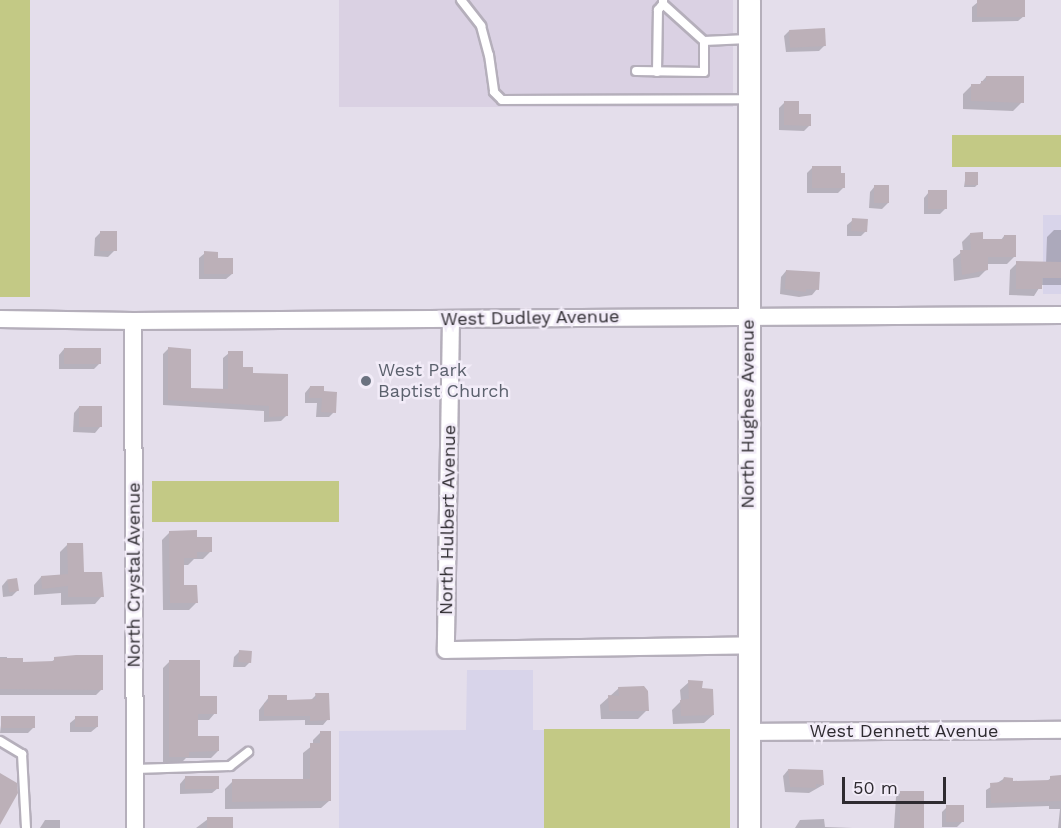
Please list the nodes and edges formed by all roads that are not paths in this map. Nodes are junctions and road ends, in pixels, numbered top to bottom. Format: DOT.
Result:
graph roads {
  1 [pos="461,0"];
  2 [pos="749,0"];
  3 [pos="663,2"];
  4 [pos="749,39"];
  5 [pos="704,41"];
  6 [pos="636,71"];
  7 [pos="657,72"];
  8 [pos="748,99"];
  9 [pos="1061,315"];
  10 [pos="748,316"];
  11 [pos="0,319"];
  12 [pos="451,319"];
  13 [pos="133,321"];
  14 [pos="748,645"];
  15 [pos="1061,730"];
  16 [pos="748,732"];
  17 [pos="0,741"];
  18 [pos="248,752"];
  19 [pos="135,769"];
  20 [pos="26,828"];
  21 [pos="135,828"];
  22 [pos="748,828"];
  1 -- 8 [label="lane"];
  2 -- 4 [label="street, North Hughes Avenue"];
  3 -- 5 [label="lane"];
  3 -- 7 [label="lane"];
  4 -- 5 [label="lane"];
  4 -- 8 [label="street, North Hughes Avenue"];
  5 -- 7 [label="lane"];
  6 -- 7 [label="lane"];
  8 -- 10 [label="street, North Hughes Avenue"];
  9 -- 10 [label="street, West Dudley Avenue"];
  10 -- 12 [label="street, West Dudley Avenue"];
  10 -- 14 [label="street, North Hughes Avenue"];
  11 -- 13 [label="street, West Dudley Avenue"];
  12 -- 13 [label="street, West Dudley Avenue"];
  12 -- 14 [label="street, North Hulbert Avenue"];
  13 -- 19 [label="street, North Crystal Avenue"];
  14 -- 16 [label="street, North Hughes Avenue"];
  15 -- 16 [label="street, West Dennett Avenue"];
  16 -- 22 [label="street, North Hughes Avenue"];
  17 -- 20 [label="lane"];
  18 -- 19 [label="lane"];
  19 -- 21 [label="street, North Crystal Avenue"];
}
